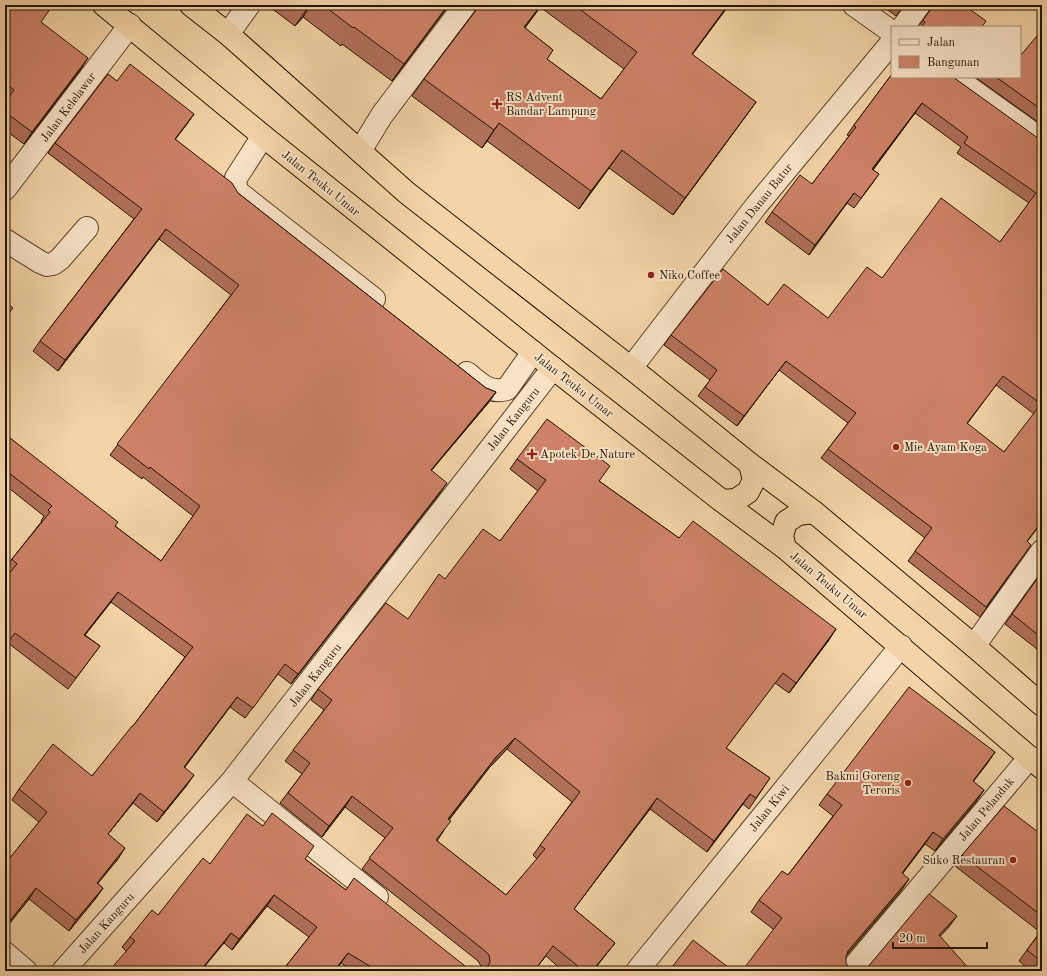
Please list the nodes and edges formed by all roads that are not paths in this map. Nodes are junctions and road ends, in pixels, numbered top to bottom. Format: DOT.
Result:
graph roads {
  1 [pos="104,5"];
  2 [pos="191,5"];
  3 [pos="249,5"];
  4 [pos="465,5"];
  5 [pos="854,5"];
  6 [pos="919,5"];
  7 [pos="130,25"];
  8 [pos="904,26"];
  9 [pos="891,31"];
  10 [pos="228,34"];
  11 [pos="891,43"];
  12 [pos="955,78"];
  13 [pos="263,136"];
  14 [pos="1042,140"];
  15 [pos="360,151"];
  16 [pos="5,189"];
  17 [pos="87,228"];
  18 [pos="5,240"];
  19 [pos="388,310"];
  20 [pos="532,352"];
  21 [pos="450,359"];
  22 [pos="553,368"];
  23 [pos="631,368"];
  24 [pos="750,464"];
  25 [pos="722,501"];
  26 [pos="814,512"];
  27 [pos="785,548"];
  28 [pos="1042,551"];
  29 [pos="901,646"];
  30 [pos="974,646"];
  31 [pos="1042,705"];
  32 [pos="1036,762"];
  33 [pos="232,781"];
  34 [pos="395,911"];
  35 [pos="5,953"];
  36 [pos="26,971"];
  37 [pos="63,971"];
  38 [pos="637,971"];
  39 [pos="850,971"];
  1 -- 7 [label="highway, Jalan Teuku Umar"];
  2 -- 10 [label="highway"];
  3 -- 10 [label="street"];
  4 -- 15 [label="street"];
  5 -- 9 [label="street"];
  6 -- 8 [label="street"];
  7 -- 13 [label="highway, Jalan Teuku Umar"];
  7 -- 16 [label="street, Jalan Kelelawar"];
  10 -- 15 [label="highway"];
  11 -- 23 [label="street, Jalan Danau Batur"];
  12 -- 14 [label="street"];
  13 -- 19 [label="street"];
  13 -- 20 [label="highway, Jalan Teuku Umar"];
  15 -- 23 [label="highway"];
  17 -- 18 [label="street"];
  20 -- 21 [label="street"];
  20 -- 22 [label="highway, Jalan Teuku Umar"];
  22 -- 25 [label="highway, Jalan Teuku Umar"];
  22 -- 33 [label="street, Jalan Kanguru"];
  23 -- 24 [label="highway"];
  24 -- 25 [label="highway"];
  24 -- 26 [label="highway"];
  25 -- 27 [label="highway, Jalan Teuku Umar"];
  26 -- 27 [label="highway"];
  26 -- 30 [label="highway"];
  27 -- 29 [label="highway, Jalan Teuku Umar"];
  28 -- 30 [label="street"];
  29 -- 32 [label="highway, Jalan Teuku Umar"];
  29 -- 38 [label="street, Jalan Kiwi"];
  30 -- 31 [label="highway"];
  32 -- 39 [label="street, Jalan Pelanduk"];
  33 -- 34 [label="street"];
  33 -- 37 [label="street, Jalan Kanguru"];
  35 -- 36 [label="street"];
}
